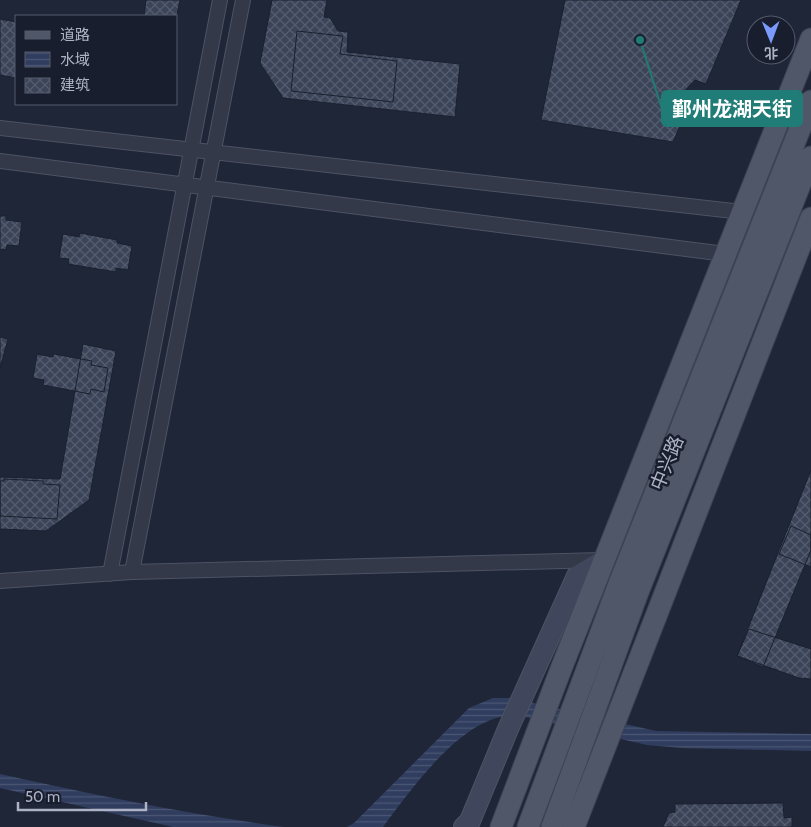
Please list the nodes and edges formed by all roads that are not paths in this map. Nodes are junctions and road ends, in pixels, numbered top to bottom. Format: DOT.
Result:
graph roads {
  1 [pos="220,0"];
  2 [pos="243,0"];
  3 [pos="811,39"];
  4 [pos="811,101"];
  5 [pos="0,128"];
  6 [pos="192,148"];
  7 [pos="214,151"];
  8 [pos="811,157"];
  9 [pos="0,161"];
  10 [pos="184,184"];
  11 [pos="208,187"];
  12 [pos="742,212"];
  13 [pos="811,218"];
  14 [pos="726,254"];
  15 [pos="604,560"];
  16 [pos="132,572"];
  17 [pos="110,574"];
  18 [pos="0,581"];
  19 [pos="594,746"];
  20 [pos="464,827"];
  21 [pos="501,827"];
  22 [pos="528,827"];
  23 [pos="552,827"];
  24 [pos="574,827"];
  1 -- 6 [label="street"];
  2 -- 7 [label="street"];
  3 -- 12 [label="main road"];
  4 -- 22 [label="main road, 中兴路"];
  5 -- 6 [label="street"];
  6 -- 7 [label="street"];
  6 -- 10 [label="street"];
  7 -- 11 [label="street"];
  7 -- 12 [label="street"];
  8 -- 19 [label="main road, 中兴路"];
  9 -- 10 [label="street"];
  10 -- 11 [label="street"];
  10 -- 17 [label="street"];
  11 -- 14 [label="street"];
  11 -- 16 [label="street"];
  12 -- 14 [label="main road"];
  13 -- 19 [label="main road"];
  14 -- 15 [label="main road"];
  15 -- 16 [label="street"];
  15 -- 20 [label="street"];
  15 -- 21 [label="main road"];
  16 -- 17 [label="street"];
  17 -- 18 [label="street"];
  19 -- 23 [label="main road, 中兴路"];
  19 -- 24 [label="main road"];
}
